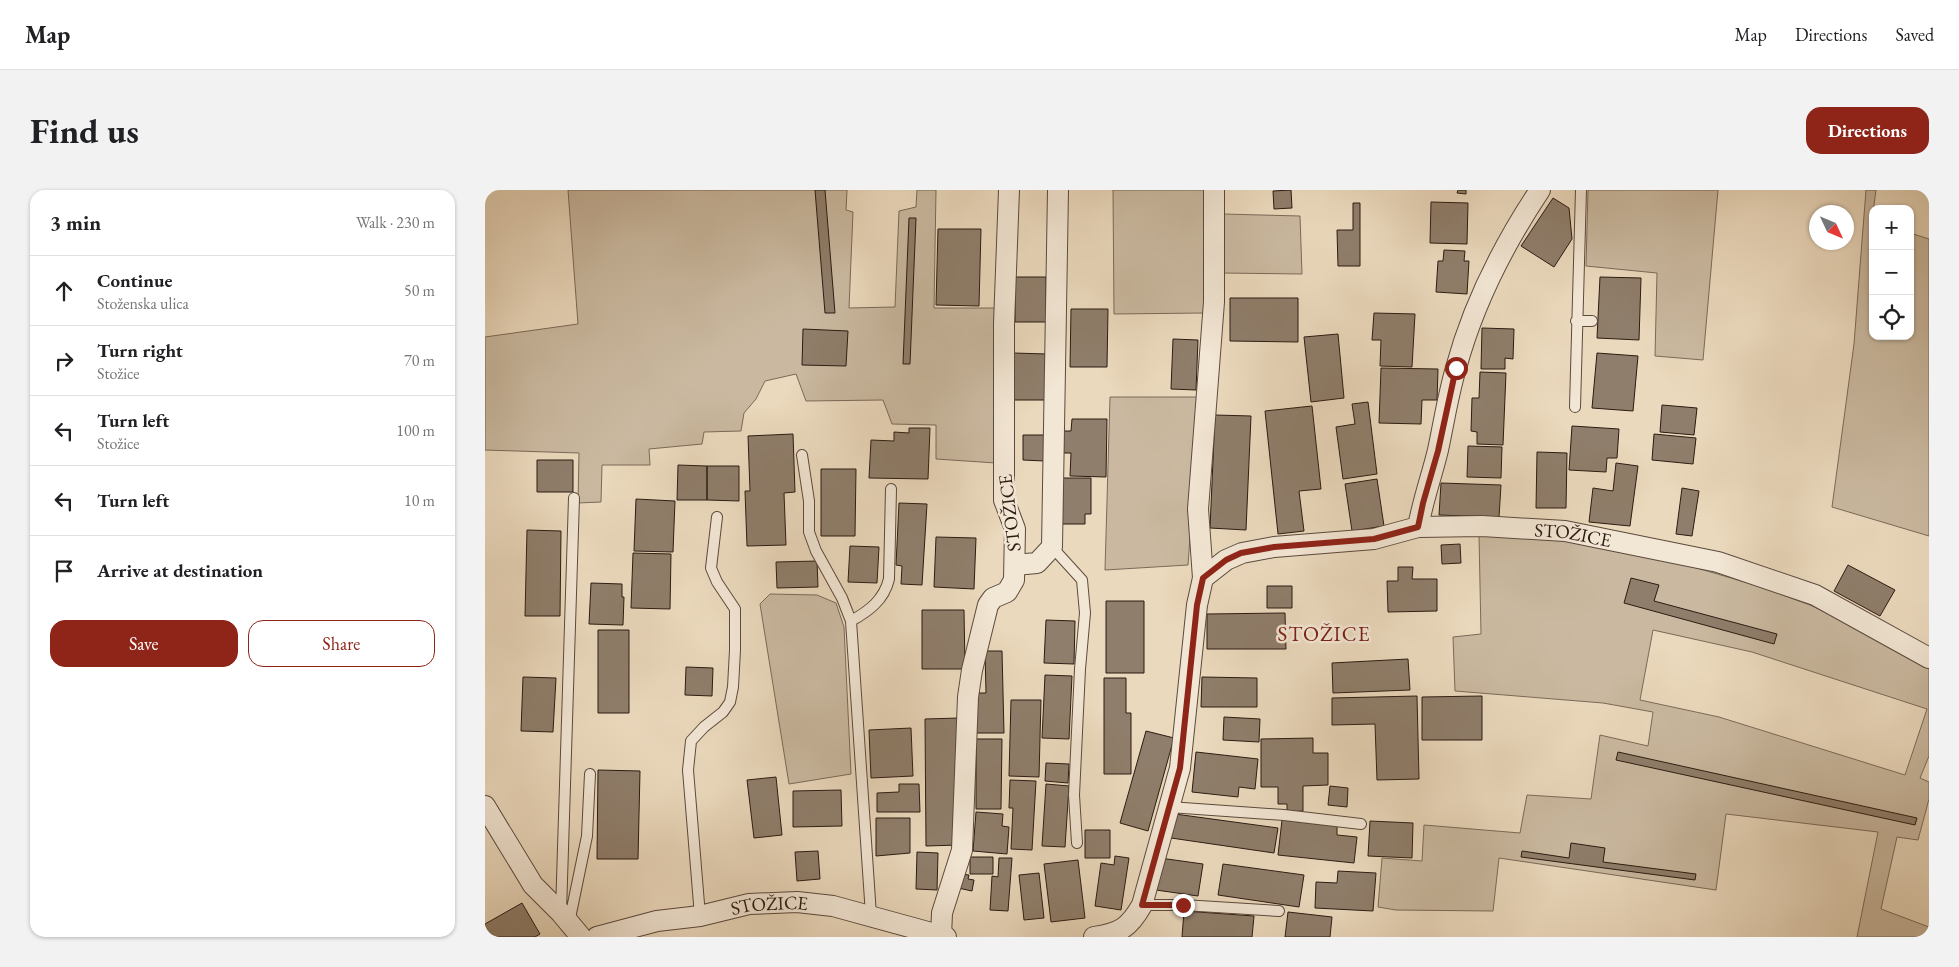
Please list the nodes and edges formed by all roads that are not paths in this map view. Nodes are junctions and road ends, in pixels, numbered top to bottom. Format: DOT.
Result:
graph roads {
  1 [pos="1009,190"];
  2 [pos="1058,190"];
  3 [pos="1214,190"];
  4 [pos="1540,190"];
  5 [pos="1581,190"];
  6 [pos="1592,321"];
  7 [pos="1576,322"];
  8 [pos="1575,408"];
  9 [pos="802,455"];
  10 [pos="891,489"];
  11 [pos="574,498"];
  12 [pos="717,517"];
  13 [pos="1418,527"];
  14 [pos="1052,547"];
  15 [pos="1015,565"];
  16 [pos="1203,578"];
  17 [pos="851,621"];
  18 [pos="1929,658"];
  19 [pos="590,774"];
  20 [pos="485,806"];
  21 [pos="1169,807"];
  22 [pos="1361,824"];
  23 [pos="1077,843"];
  24 [pos="1142,905"];
  25 [pos="1279,911"];
  26 [pos="871,915"];
  27 [pos="700,916"];
  28 [pos="570,924"];
  29 [pos="1125,933"];
  30 [pos="943,936"];
  31 [pos="597,937"];
  32 [pos="1094,937"];
  1 -- 15 [label="street, STOŽICE"];
  2 -- 14 [label="street"];
  3 -- 16 [label="street"];
  4 -- 13 [label="street"];
  5 -- 7 [label="lane"];
  6 -- 7 [label="lane"];
  7 -- 8 [label="lane"];
  9 -- 17 [label="lane"];
  10 -- 17 [label="lane"];
  11 -- 28 [label="lane"];
  12 -- 27 [label="lane"];
  13 -- 16 [label="street, STOŽICE"];
  13 -- 18 [label="street, STOŽICE"];
  14 -- 15 [label="street"];
  14 -- 23 [label="lane"];
  15 -- 30 [label="street, STOŽICE"];
  16 -- 21 [label="street"];
  17 -- 26 [label="lane"];
  19 -- 28 [label="lane"];
  20 -- 28 [label="street"];
  21 -- 22 [label="lane"];
  21 -- 24 [label="street"];
  24 -- 25 [label="lane"];
  24 -- 29 [label="street"];
  26 -- 27 [label="street, STOŽICE"];
  26 -- 30 [label="street, STOŽICE"];
  27 -- 31 [label="street, STOŽICE"];
  29 -- 32 [label="street"];
}
